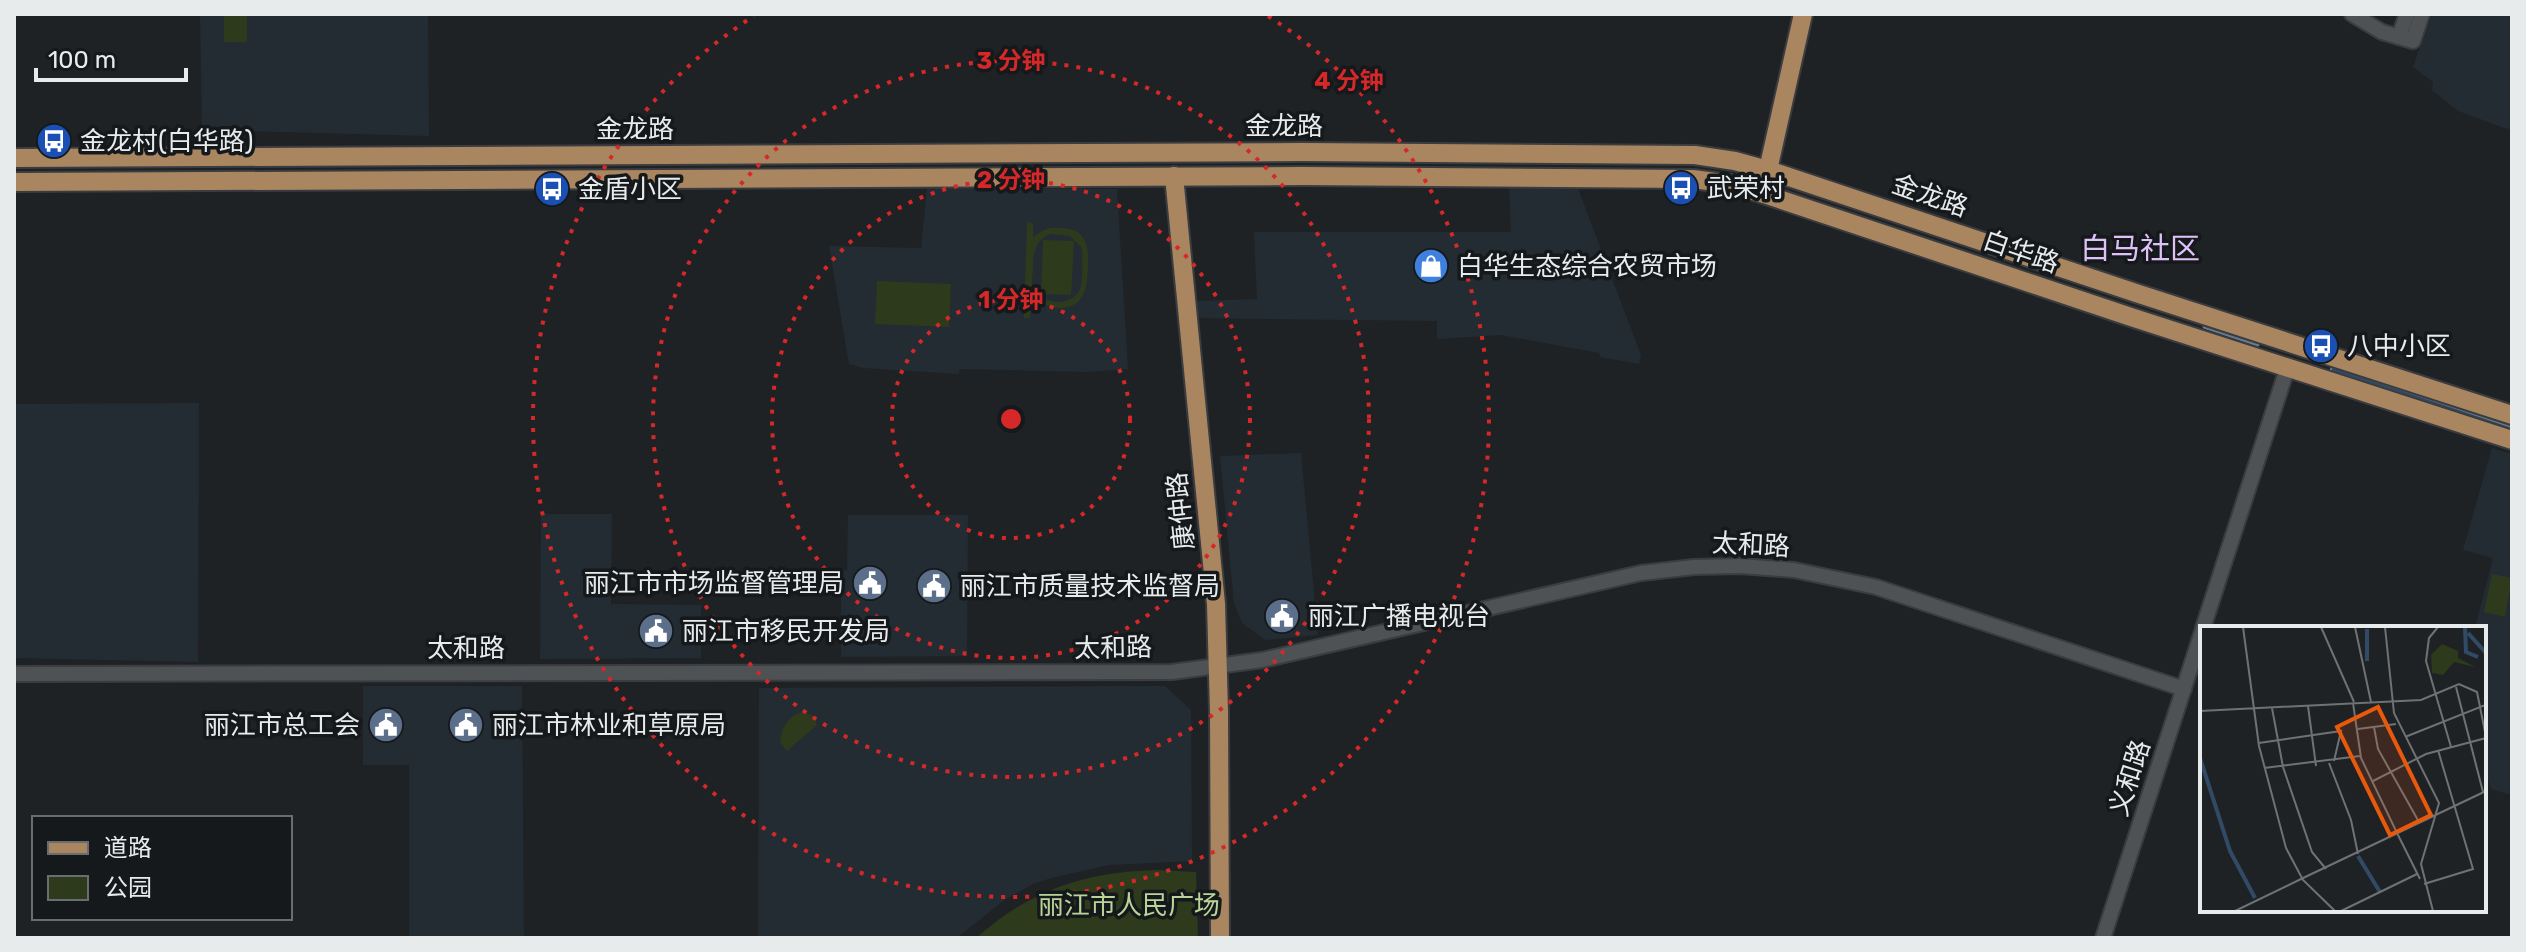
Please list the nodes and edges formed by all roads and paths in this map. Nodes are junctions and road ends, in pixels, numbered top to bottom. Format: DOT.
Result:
graph roads {
  1 [pos="1803,14"];
  2 [pos="2352,14"];
  3 [pos="2407,14"];
  4 [pos="2422,14"];
  5 [pos="2406,39"];
  6 [pos="14,158"];
  7 [pos="1768,170"];
  8 [pos="1169,176"];
  9 [pos="1551,177"];
  10 [pos="14,182"];
  11 [pos="2288,366"];
  12 [pos="2512,415"];
  13 [pos="2512,440"];
  14 [pos="2204,626"];
  15 [pos="2200,639"];
  16 [pos="1213,668"];
  17 [pos="14,674"];
  18 [pos="2184,689"];
  19 [pos="1209,938"];
  20 [pos="1220,938"];
  21 [pos="2103,938"];
  1 -- 7 [label="main road"];
  2 -- 5 [label="street"];
  3 -- 5 [label="street"];
  4 -- 5 [label="street"];
  6 -- 7 [label="main road, 金龙路"];
  7 -- 12 [label="main road, 金龙路"];
  8 -- 9 [label="main road, 金龙路"];
  8 -- 10 [label="main road, 金龙路"];
  8 -- 16 [label="main road, 康仲路"];
  9 -- 11 [label="main road, 白华路"];
  11 -- 13 [label="main road, 白华路"];
  11 -- 14 [label="street, 义和路"];
  15 -- 18 [label="street, 义和路"];
  16 -- 17 [label="street, 太和路"];
  16 -- 18 [label="street, 太和路"];
  16 -- 19 [label="main road, 康仲路"];
  16 -- 20 [label="main road, 康仲路"];
  18 -- 21 [label="street, 义和路"];
}
